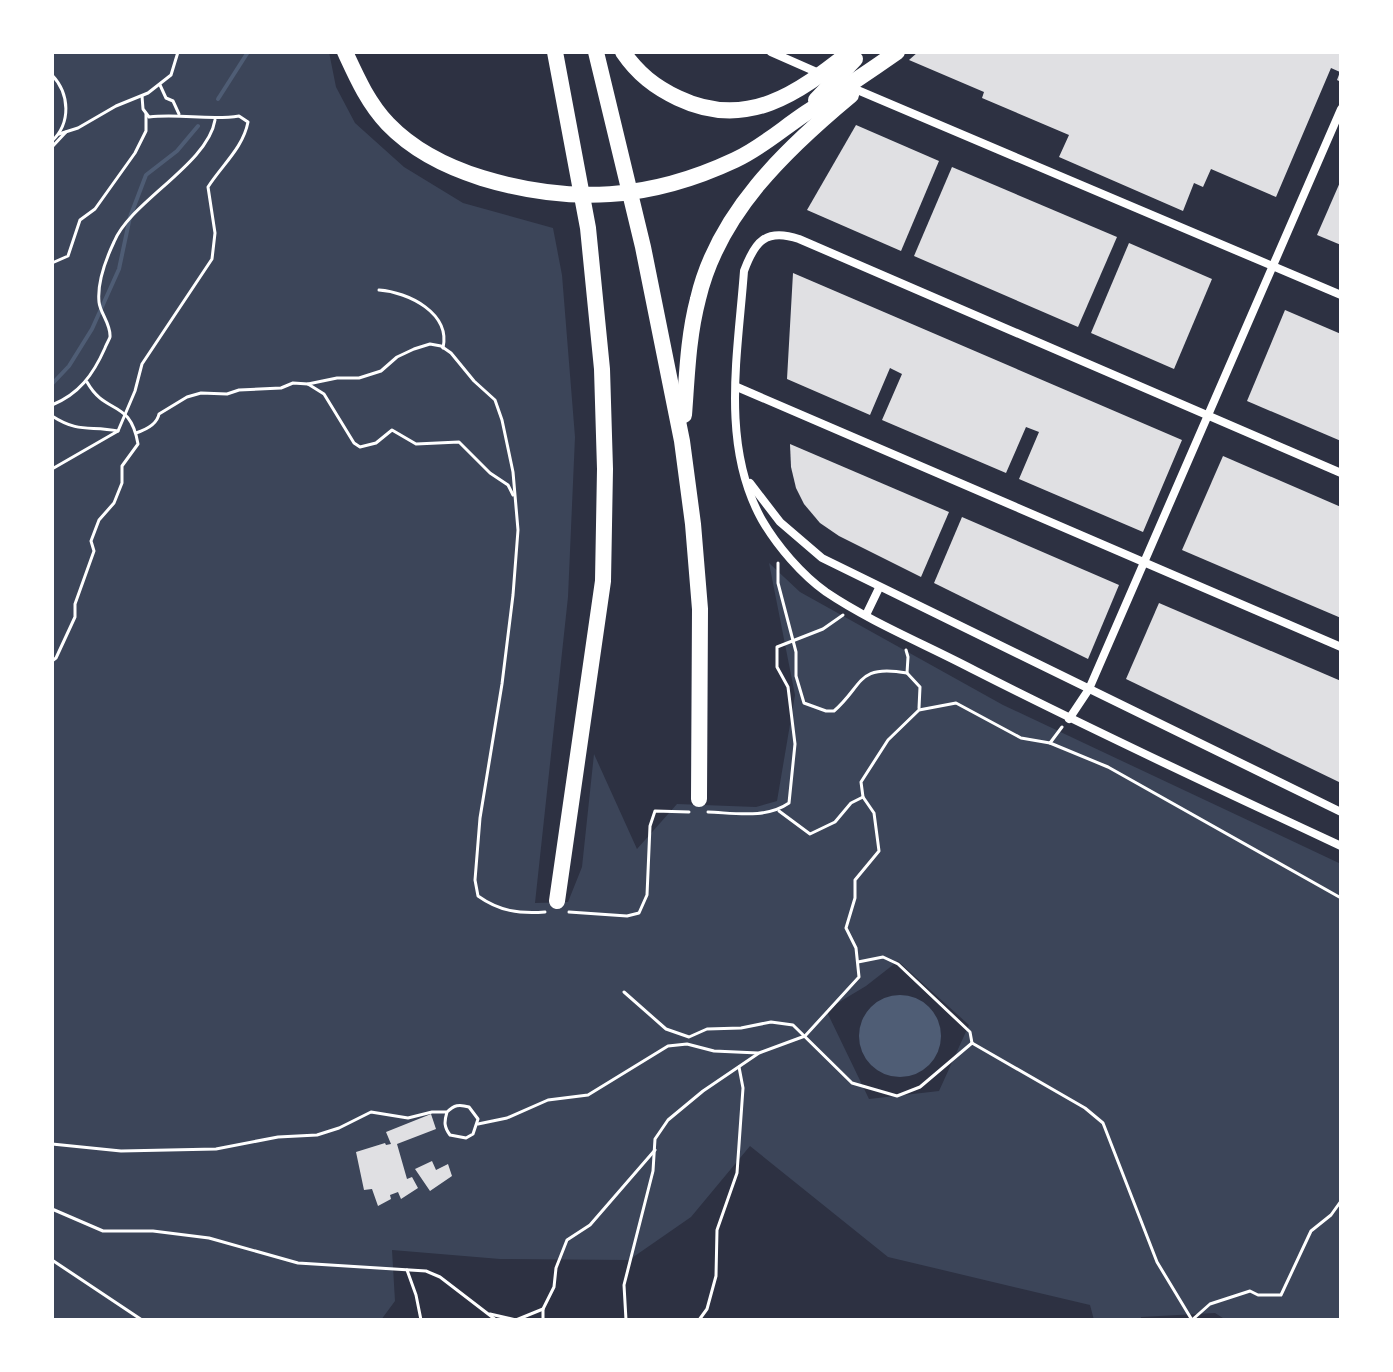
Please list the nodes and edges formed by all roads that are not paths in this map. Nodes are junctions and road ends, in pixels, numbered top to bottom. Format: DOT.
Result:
graph roads {
  1 [pos="555,52"];
  2 [pos="596,52"];
  3 [pos="623,52"];
  4 [pos="771,52"];
  5 [pos="850,52"];
  6 [pos="861,52"];
  7 [pos="897,52"];
  8 [pos="347,54"];
  9 [pos="1341,109"];
  10 [pos="805,114"];
  11 [pos="1272,266"];
  12 [pos="1341,295"];
  13 [pos="737,387"];
  14 [pos="1208,415"];
  15 [pos="682,441"];
  16 [pos="1341,473"];
  17 [pos="745,476"];
  18 [pos="1145,562"];
  19 [pos="879,588"];
  20 [pos="866,615"];
  21 [pos="1341,647"];
  22 [pos="1089,689"];
  23 [pos="1069,719"];
  24 [pos="698,808"];
  25 [pos="1341,812"];
  26 [pos="1341,846"];
  27 [pos="559,908"];
  1 -- 27 [label="highway"];
  2 -- 15 [label="highway"];
  3 -- 5 [label="highway"];
  4 -- 11 [label="street"];
  6 -- 10 [label="highway"];
  7 -- 10 [label="highway"];
  7 -- 15 [label="highway"];
  8 -- 10 [label="highway"];
  9 -- 11 [label="street"];
  11 -- 12 [label="street"];
  11 -- 14 [label="street"];
  13 -- 14 [label="street"];
  13 -- 17 [label="street"];
  13 -- 18 [label="street"];
  14 -- 16 [label="street"];
  14 -- 18 [label="street"];
  15 -- 24 [label="highway"];
  17 -- 19 [label="street"];
  17 -- 20 [label="street"];
  18 -- 21 [label="street"];
  18 -- 22 [label="street"];
  19 -- 20 [label="street"];
  19 -- 22 [label="street"];
  20 -- 23 [label="street"];
  22 -- 23 [label="street"];
  22 -- 25 [label="street"];
  23 -- 26 [label="street"];
}
